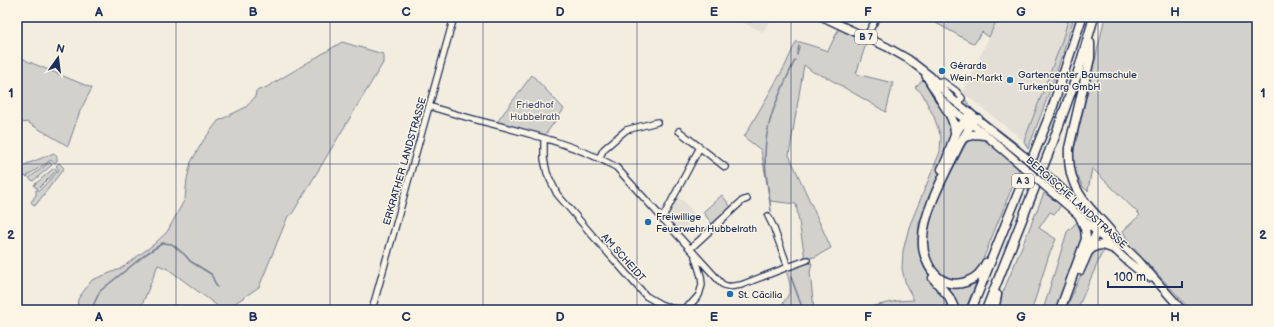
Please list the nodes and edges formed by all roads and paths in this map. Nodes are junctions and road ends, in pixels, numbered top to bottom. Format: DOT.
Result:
graph roads {
  1 [pos="454,17"];
  2 [pos="823,17"];
  3 [pos="876,17"];
  4 [pos="1082,17"];
  5 [pos="1094,17"];
  6 [pos="1091,31"];
  7 [pos="866,37"];
  8 [pos="935,86"];
  9 [pos="941,99"];
  10 [pos="958,104"];
  11 [pos="429,106"];
  12 [pos="971,119"];
  13 [pos="657,122"];
  14 [pos="679,131"];
  15 [pos="955,133"];
  16 [pos="984,135"];
  17 [pos="963,138"];
  18 [pos="544,139"];
  19 [pos="700,147"];
  20 [pos="599,158"];
  21 [pos="726,167"];
  22 [pos="747,199"];
  23 [pos="768,216"];
  24 [pos="1080,217"];
  25 [pos="662,219"];
  26 [pos="1096,220"];
  27 [pos="1097,232"];
  28 [pos="1117,240"];
  29 [pos="996,250"];
  30 [pos="1116,250"];
  31 [pos="692,251"];
  32 [pos="1088,253"];
  33 [pos="1008,257"];
  34 [pos="807,260"];
  35 [pos="788,267"];
  36 [pos="1155,281"];
  37 [pos="372,310"];
  38 [pos="955,310"];
  39 [pos="971,310"];
  40 [pos="986,310"];
  41 [pos="994,310"];
  42 [pos="1060,310"];
  43 [pos="1063,310"];
  44 [pos="1182,310"];
  1 -- 11 [label="street, ERKRATHER LANDSTRASSE"];
  2 -- 7 [label="main road, BERGISCHE LANDSTRASSE / B 7"];
  3 -- 7 [label="street"];
  4 -- 29 [label="highway, A 3"];
  5 -- 6 [label="highway, A 3"];
  6 -- 28 [label="highway"];
  6 -- 33 [label="highway, A 3"];
  7 -- 8 [label="main road, BERGISCHE LANDSTRASSE / B 7"];
  8 -- 9 [label="main road, BERGISCHE LANDSTRASSE / B 7"];
  8 -- 10 [label="main road, BERGISCHE LANDSTRASSE / B 7"];
  9 -- 10 [label="main road"];
  9 -- 12 [label="main road, BERGISCHE LANDSTRASSE / B 7"];
  9 -- 15 [label="highway"];
  10 -- 12 [label="main road, BERGISCHE LANDSTRASSE / B 7"];
  11 -- 18 [label="street"];
  11 -- 37 [label="street, ERKRATHER LANDSTRASSE"];
  12 -- 15 [label="highway"];
  12 -- 16 [label="main road, BERGISCHE LANDSTRASSE / B 7"];
  12 -- 17 [label="highway"];
  12 -- 26 [label="main road, BERGISCHE LANDSTRASSE / B 7, bridge"];
  13 -- 20 [label="street"];
  14 -- 19 [label="street"];
  15 -- 38 [label="highway"];
  16 -- 17 [label="highway"];
  16 -- 24 [label="main road, BERGISCHE LANDSTRASSE / B 7, bridge"];
  17 -- 29 [label="highway"];
  18 -- 20 [label="street"];
  18 -- 31 [label="street, AM SCHEIDT"];
  19 -- 21 [label="street"];
  19 -- 25 [label="street"];
  20 -- 25 [label="street"];
  22 -- 31 [label="street"];
  23 -- 35 [label="street"];
  24 -- 27 [label="main road, BERGISCHE LANDSTRASSE / B 7"];
  24 -- 42 [label="highway"];
  25 -- 31 [label="street"];
  26 -- 27 [label="highway"];
  26 -- 28 [label="main road, BERGISCHE LANDSTRASSE / B 7"];
  27 -- 30 [label="main road, BERGISCHE LANDSTRASSE / B 7"];
  27 -- 32 [label="highway"];
  28 -- 36 [label="main road, BERGISCHE LANDSTRASSE / B 7"];
  29 -- 39 [label="highway, A 3"];
  30 -- 32 [label="highway"];
  30 -- 36 [label="main road, BERGISCHE LANDSTRASSE / B 7"];
  31 -- 35 [label="street"];
  32 -- 43 [label="highway"];
  33 -- 40 [label="highway, A 3"];
  33 -- 41 [label="highway"];
  34 -- 35 [label="street"];
  36 -- 44 [label="main road, BERGISCHE LANDSTRASSE / B 7"];
}
